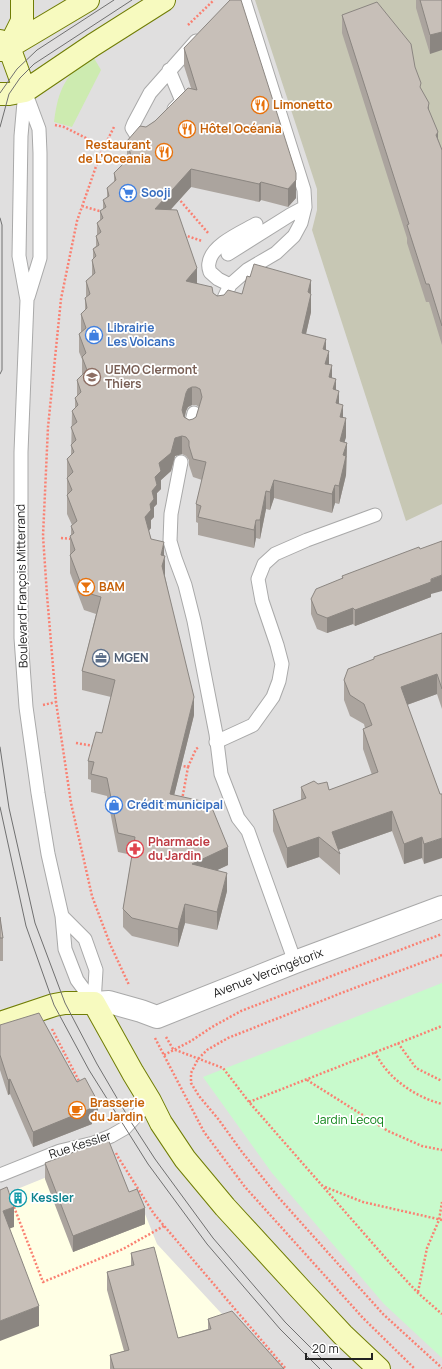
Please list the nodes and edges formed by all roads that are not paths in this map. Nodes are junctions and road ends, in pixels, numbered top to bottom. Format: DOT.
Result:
graph roads {
  1 [pos="22,0"];
  2 [pos="88,0"];
  3 [pos="164,0"];
  4 [pos="244,0"];
  5 [pos="207,29"];
  6 [pos="3,46"];
  7 [pos="169,70"];
  8 [pos="25,91"];
  9 [pos="0,94"];
  10 [pos="305,207"];
  11 [pos="256,224"];
  12 [pos="224,250"];
  13 [pos="230,285"];
  14 [pos="27,300"];
  15 [pos="220,307"];
  16 [pos="194,413"];
  17 [pos="190,430"];
  18 [pos="181,462"];
  19 [pos="376,515"];
  20 [pos="216,742"];
  21 [pos="442,907"];
  22 [pos="62,916"];
  23 [pos="295,962"];
  24 [pos="94,1003"];
  25 [pos="0,1023"];
  26 [pos="150,1101"];
  27 [pos="0,1175"];
  28 [pos="379,1369"];
  1 -- 6 [label="main road"];
  2 -- 6 [label="main road"];
  3 -- 8 [label="main road"];
  4 -- 10 [label="lane"];
  5 -- 7 [label="lane"];
  6 -- 8 [label="main road, Boulevard François Mitterrand"];
  7 -- 7 [label="lane"];
  8 -- 9 [label="main road"];
  8 -- 14 [label="lane, Boulevard François Mitterrand"];
  8 -- 14 [label="lane, Boulevard François Mitterrand"];
  10 -- 12 [label="lane"];
  10 -- 13 [label="lane"];
  11 -- 12 [label="lane"];
  12 -- 13 [label="lane"];
  13 -- 15 [label="lane"];
  14 -- 22 [label="lane, Boulevard François Mitterrand"];
  16 -- 17 [label="lane"];
  18 -- 20 [label="lane"];
  19 -- 20 [label="lane"];
  20 -- 23 [label="lane"];
  21 -- 23 [label="street, Avenue Vercingétorix"];
  22 -- 24 [label="lane, Boulevard François Mitterrand"];
  22 -- 24 [label="lane"];
  23 -- 24 [label="street, Avenue Vercingétorix"];
  24 -- 25 [label="main road"];
  24 -- 26 [label="main road, Boulevard François Mitterrand"];
  26 -- 27 [label="lane, Rue Kessler"];
  26 -- 28 [label="main road, Boulevard François Mitterrand"];
}
